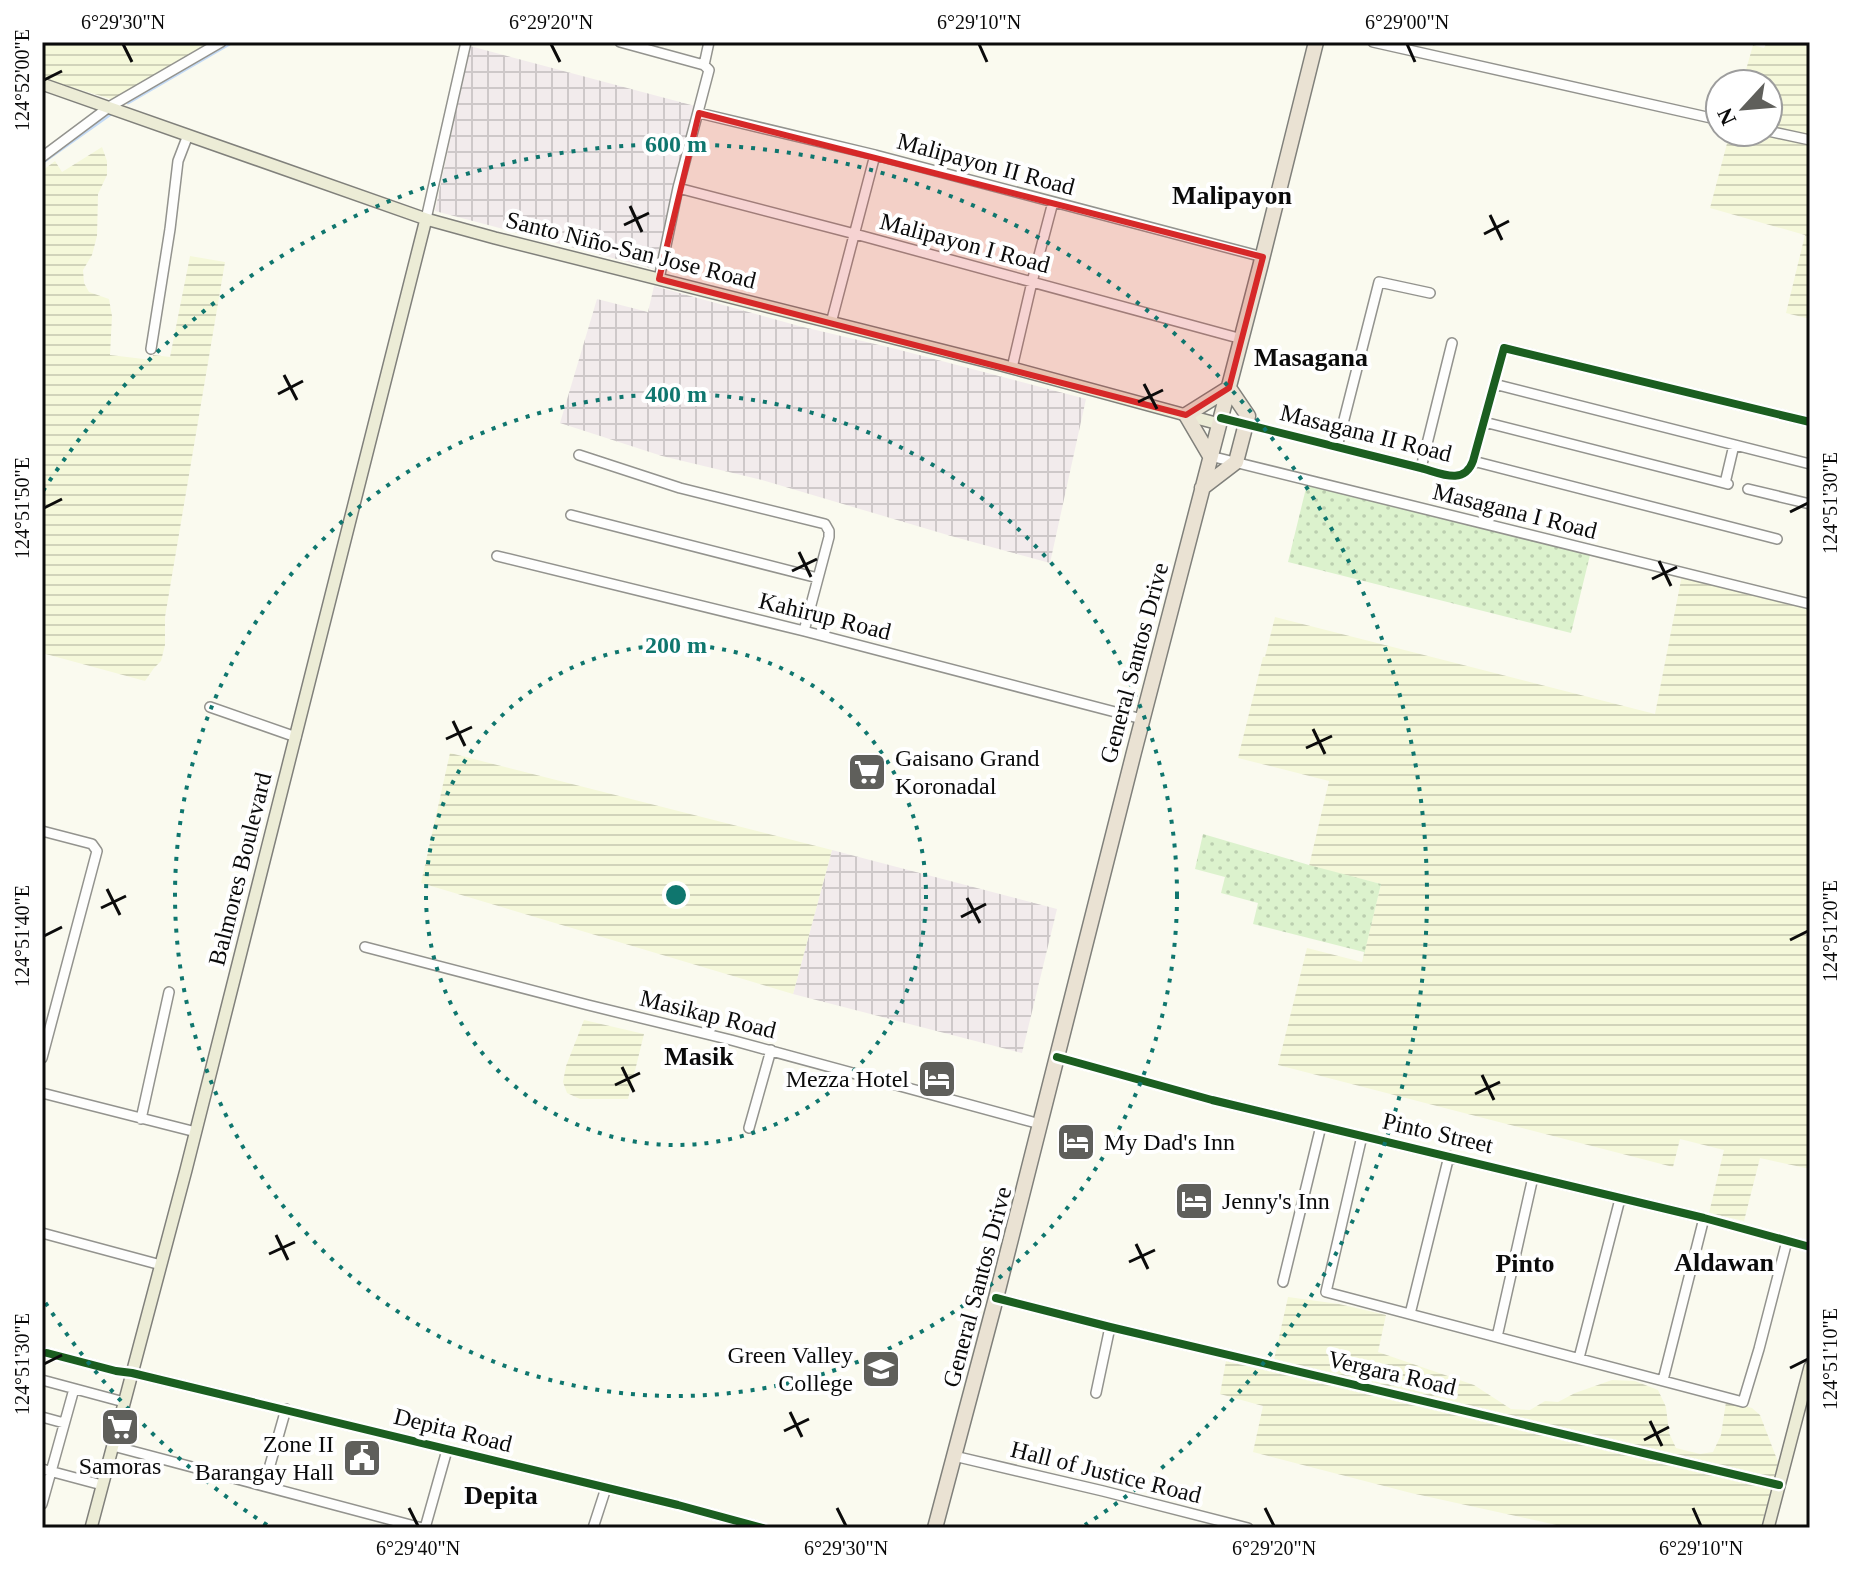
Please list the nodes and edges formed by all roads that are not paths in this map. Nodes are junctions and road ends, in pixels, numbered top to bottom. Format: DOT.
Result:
graph roads {
  1 [pos="221,42"];
  2 [pos="466,42"];
  3 [pos="620,42"];
  4 [pos="709,42"];
  5 [pos="1316,42"];
  6 [pos="1373,42"];
  7 [pos="704,65"];
  8 [pos="42,84"];
  9 [pos="109,107"];
  10 [pos="699,113"];
  11 [pos="1704,116"];
  12 [pos="1784,134"];
  13 [pos="188,135"];
  14 [pos="1810,140"];
  15 [pos="875,155"];
  16 [pos="42,157"];
  17 [pos="678,188"];
  18 [pos="1053,202"];
  19 [pos="426,219"];
  20 [pos="855,234"];
  21 [pos="1263,257"];
  22 [pos="659,279"];
  23 [pos="1032,282"];
  24 [pos="1430,293"];
  25 [pos="831,323"];
  26 [pos="1242,339"];
  27 [pos="1452,343"];
  28 [pos="151,349"];
  29 [pos="1012,368"];
  30 [pos="1494,384"];
  31 [pos="1229,388"];
  32 [pos="1186,415"];
  33 [pos="1220,421"];
  34 [pos="1484,422"];
  35 [pos="1810,422"];
  36 [pos="1246,424"];
  37 [pos="1734,445"];
  38 [pos="1337,447"];
  39 [pos="579,455"];
  40 [pos="1210,456"];
  41 [pos="1473,461"];
  42 [pos="1236,462"];
  43 [pos="1810,464"];
  44 [pos="1421,468"];
  45 [pos="1202,488"];
  46 [pos="1748,489"];
  47 [pos="1810,504"];
  48 [pos="571,515"];
  49 [pos="1777,539"];
  50 [pos="497,556"];
  51 [pos="818,578"];
  52 [pos="1810,604"];
  53 [pos="804,631"];
  54 [pos="210,707"];
  55 [pos="1142,719"];
  56 [pos="296,737"];
  57 [pos="42,831"];
  58 [pos="365,947"];
  59 [pos="169,992"];
  60 [pos="771,1050"];
  61 [pos="1057,1057"];
  62 [pos="42,1058"];
  63 [pos="42,1093"];
  64 [pos="141,1119"];
  65 [pos="1040,1124"];
  66 [pos="1321,1126"];
  67 [pos="749,1128"];
  68 [pos="196,1132"];
  69 [pos="1362,1136"];
  70 [pos="1449,1156"];
  71 [pos="1533,1177"];
  72 [pos="1620,1199"];
  73 [pos="1704,1218"];
  74 [pos="42,1233"];
  75 [pos="1787,1241"];
  76 [pos="1810,1247"];
  77 [pos="161,1265"];
  78 [pos="1283,1282"];
  79 [pos="996,1298"];
  80 [pos="1410,1314"];
  81 [pos="1110,1327"];
  82 [pos="1497,1337"];
  83 [pos="47,1353"];
  84 [pos="1579,1358"];
  85 [pos="1810,1367"];
  86 [pos="132,1373"];
  87 [pos="42,1380"];
  88 [pos="1663,1380"];
  89 [pos="74,1389"];
  90 [pos="1096,1393"];
  91 [pos="124,1402"];
  92 [pos="286,1409"];
  93 [pos="42,1417"];
  94 [pos="64,1423"];
  95 [pos="113,1446"];
  96 [pos="447,1450"];
  97 [pos="954,1456"];
  98 [pos="46,1470"];
  99 [pos="102,1485"];
  100 [pos="1779,1485"];
  101 [pos="264,1486"];
  102 [pos="606,1488"];
  103 [pos="42,1504"];
  104 [pos="91,1528"];
  105 [pos="423,1528"];
  106 [pos="593,1528"];
  107 [pos="763,1528"];
  108 [pos="935,1528"];
  109 [pos="1248,1528"];
  110 [pos="1768,1528"];
  1 -- 9 [label="street"];
  2 -- 19 [label="street"];
  3 -- 7 [label="street"];
  4 -- 7 [label="street"];
  5 -- 21 [label="highway, General Santos Drive"];
  6 -- 11 [label="street"];
  7 -- 10 [label="street"];
  8 -- 9 [label="main road, Santo Niño-San Jose Road"];
  9 -- 13 [label="main road, Santo Niño-San Jose Road"];
  9 -- 16 [label="street"];
  10 -- 15 [label="street, Malipayon II Road"];
  10 -- 17 [label="street"];
  12 -- 14 [label="street"];
  13 -- 19 [label="main road, Santo Niño-San Jose Road"];
  13 -- 28 [label="street"];
  15 -- 18 [label="street, Malipayon II Road"];
  15 -- 20 [label="street"];
  17 -- 20 [label="street, Malipayon I Road"];
  17 -- 22 [label="street"];
  18 -- 21 [label="street, Malipayon II Road"];
  18 -- 23 [label="street"];
  19 -- 22 [label="main road, Santo Niño-San Jose Road"];
  19 -- 56 [label="main road, Balmores Boulevard"];
  20 -- 23 [label="street, Malipayon I Road"];
  20 -- 25 [label="street"];
  21 -- 26 [label="highway, General Santos Drive"];
  22 -- 25 [label="main road, Santo Niño-San Jose Road"];
  23 -- 26 [label="street, Malipayon I Road"];
  23 -- 29 [label="street"];
  24 -- 38 [label="street"];
  25 -- 29 [label="main road, Santo Niño-San Jose Road"];
  26 -- 31 [label="highway, General Santos Drive"];
  27 -- 44 [label="street"];
  29 -- 32 [label="main road, Santo Niño-San Jose Road"];
  30 -- 34 [label="street, Masagana II Road"];
  30 -- 35 [label="street, Masagana II Road"];
  30 -- 37 [label="street"];
  31 -- 32 [label="highway"];
  31 -- 33 [label="highway, General Santos Drive"];
  31 -- 36 [label="highway"];
  32 -- 33 [label="main road, Santo Niño-San Jose Road"];
  32 -- 40 [label="highway"];
  33 -- 36 [label="street, Masagana II Road"];
  33 -- 40 [label="highway, General Santos Drive"];
  34 -- 37 [label="street"];
  34 -- 41 [label="street, Masagana II Road"];
  36 -- 38 [label="street, Masagana II Road"];
  36 -- 42 [label="highway"];
  37 -- 43 [label="street"];
  38 -- 44 [label="street, Masagana II Road"];
  39 -- 51 [label="street"];
  40 -- 42 [label="street, Masagana I Road"];
  40 -- 45 [label="highway, General Santos Drive"];
  41 -- 44 [label="street, Masagana II Road"];
  41 -- 49 [label="street"];
  42 -- 45 [label="highway"];
  42 -- 52 [label="street, Masagana I Road"];
  45 -- 55 [label="highway, General Santos Drive"];
  46 -- 47 [label="street"];
  48 -- 51 [label="street"];
  50 -- 53 [label="street, Kahirup Road"];
  51 -- 53 [label="street"];
  53 -- 55 [label="street, Kahirup Road"];
  54 -- 56 [label="street"];
  55 -- 61 [label="highway, General Santos Drive"];
  56 -- 68 [label="main road, Balmores Boulevard"];
  57 -- 62 [label="street"];
  58 -- 60 [label="street, Masikap Road"];
  59 -- 64 [label="street"];
  60 -- 65 [label="street, Masikap Road"];
  60 -- 67 [label="street"];
  61 -- 65 [label="highway, General Santos Drive"];
  61 -- 66 [label="street, Pinto Street"];
  63 -- 64 [label="street"];
  64 -- 68 [label="street"];
  65 -- 79 [label="highway, General Santos Drive"];
  66 -- 69 [label="street, Pinto Street"];
  66 -- 78 [label="street"];
  68 -- 77 [label="main road, Balmores Boulevard"];
  69 -- 70 [label="street, Pinto Street"];
  69 -- 80 [label="street"];
  70 -- 71 [label="street, Pinto Street"];
  70 -- 80 [label="street"];
  71 -- 72 [label="street, Pinto Street"];
  71 -- 82 [label="street"];
  72 -- 73 [label="street, Pinto Street"];
  72 -- 84 [label="street"];
  73 -- 75 [label="street, Pinto Street"];
  73 -- 88 [label="street"];
  74 -- 77 [label="street"];
  75 -- 76 [label="street, Pinto Street"];
  75 -- 88 [label="street"];
  77 -- 86 [label="main road, Balmores Boulevard"];
  79 -- 81 [label="street, Vergara Road"];
  79 -- 97 [label="highway, General Santos Drive"];
  80 -- 82 [label="street"];
  81 -- 90 [label="street"];
  81 -- 100 [label="street, Vergara Road"];
  82 -- 84 [label="street"];
  83 -- 86 [label="street, Depita Road"];
  84 -- 88 [label="street"];
  85 -- 100 [label="main road"];
  86 -- 91 [label="main road, Balmores Boulevard"];
  86 -- 92 [label="street, Depita Road"];
  87 -- 89 [label="street"];
  89 -- 91 [label="street"];
  89 -- 94 [label="street"];
  91 -- 95 [label="main road, Balmores Boulevard"];
  92 -- 96 [label="street, Depita Road"];
  92 -- 101 [label="street"];
  93 -- 94 [label="street"];
  94 -- 98 [label="street"];
  95 -- 99 [label="main road, Balmores Boulevard"];
  95 -- 101 [label="street"];
  96 -- 102 [label="street, Depita Road"];
  96 -- 105 [label="street"];
  97 -- 108 [label="highway, General Santos Drive"];
  97 -- 109 [label="street, Hall of Justice Road"];
  98 -- 99 [label="street"];
  98 -- 103 [label="street"];
  99 -- 104 [label="main road, Balmores Boulevard"];
  100 -- 110 [label="main road"];
  101 -- 105 [label="street"];
  102 -- 106 [label="street"];
  102 -- 107 [label="street, Depita Road"];
}
